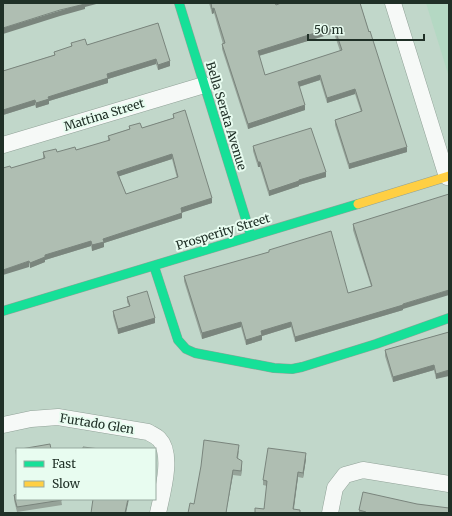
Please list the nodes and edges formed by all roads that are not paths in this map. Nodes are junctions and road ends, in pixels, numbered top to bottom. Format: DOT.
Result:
graph roads {
  1 [pos="179,3"];
  2 [pos="393,3"];
  3 [pos="204,85"];
  4 [pos="3,145"];
  5 [pos="448,176"];
  6 [pos="251,236"];
  7 [pos="154,266"];
  8 [pos="3,311"];
  9 [pos="449,318"];
  10 [pos="3,425"];
  11 [pos="449,484"];
  12 [pos="158,513"];
  13 [pos="330,513"];
  1 -- 3 [label="street, Bella Serata Avenue"];
  2 -- 5 [label="street"];
  3 -- 4 [label="street, Mattina Street"];
  3 -- 6 [label="street, Bella Serata Avenue"];
  5 -- 6 [label="street, Prosperity Street"];
  6 -- 7 [label="street, Prosperity Street"];
  7 -- 8 [label="street, Prosperity Street"];
  7 -- 9 [label="street"];
  10 -- 12 [label="street, Furtado Glen"];
  11 -- 13 [label="street"];
}
